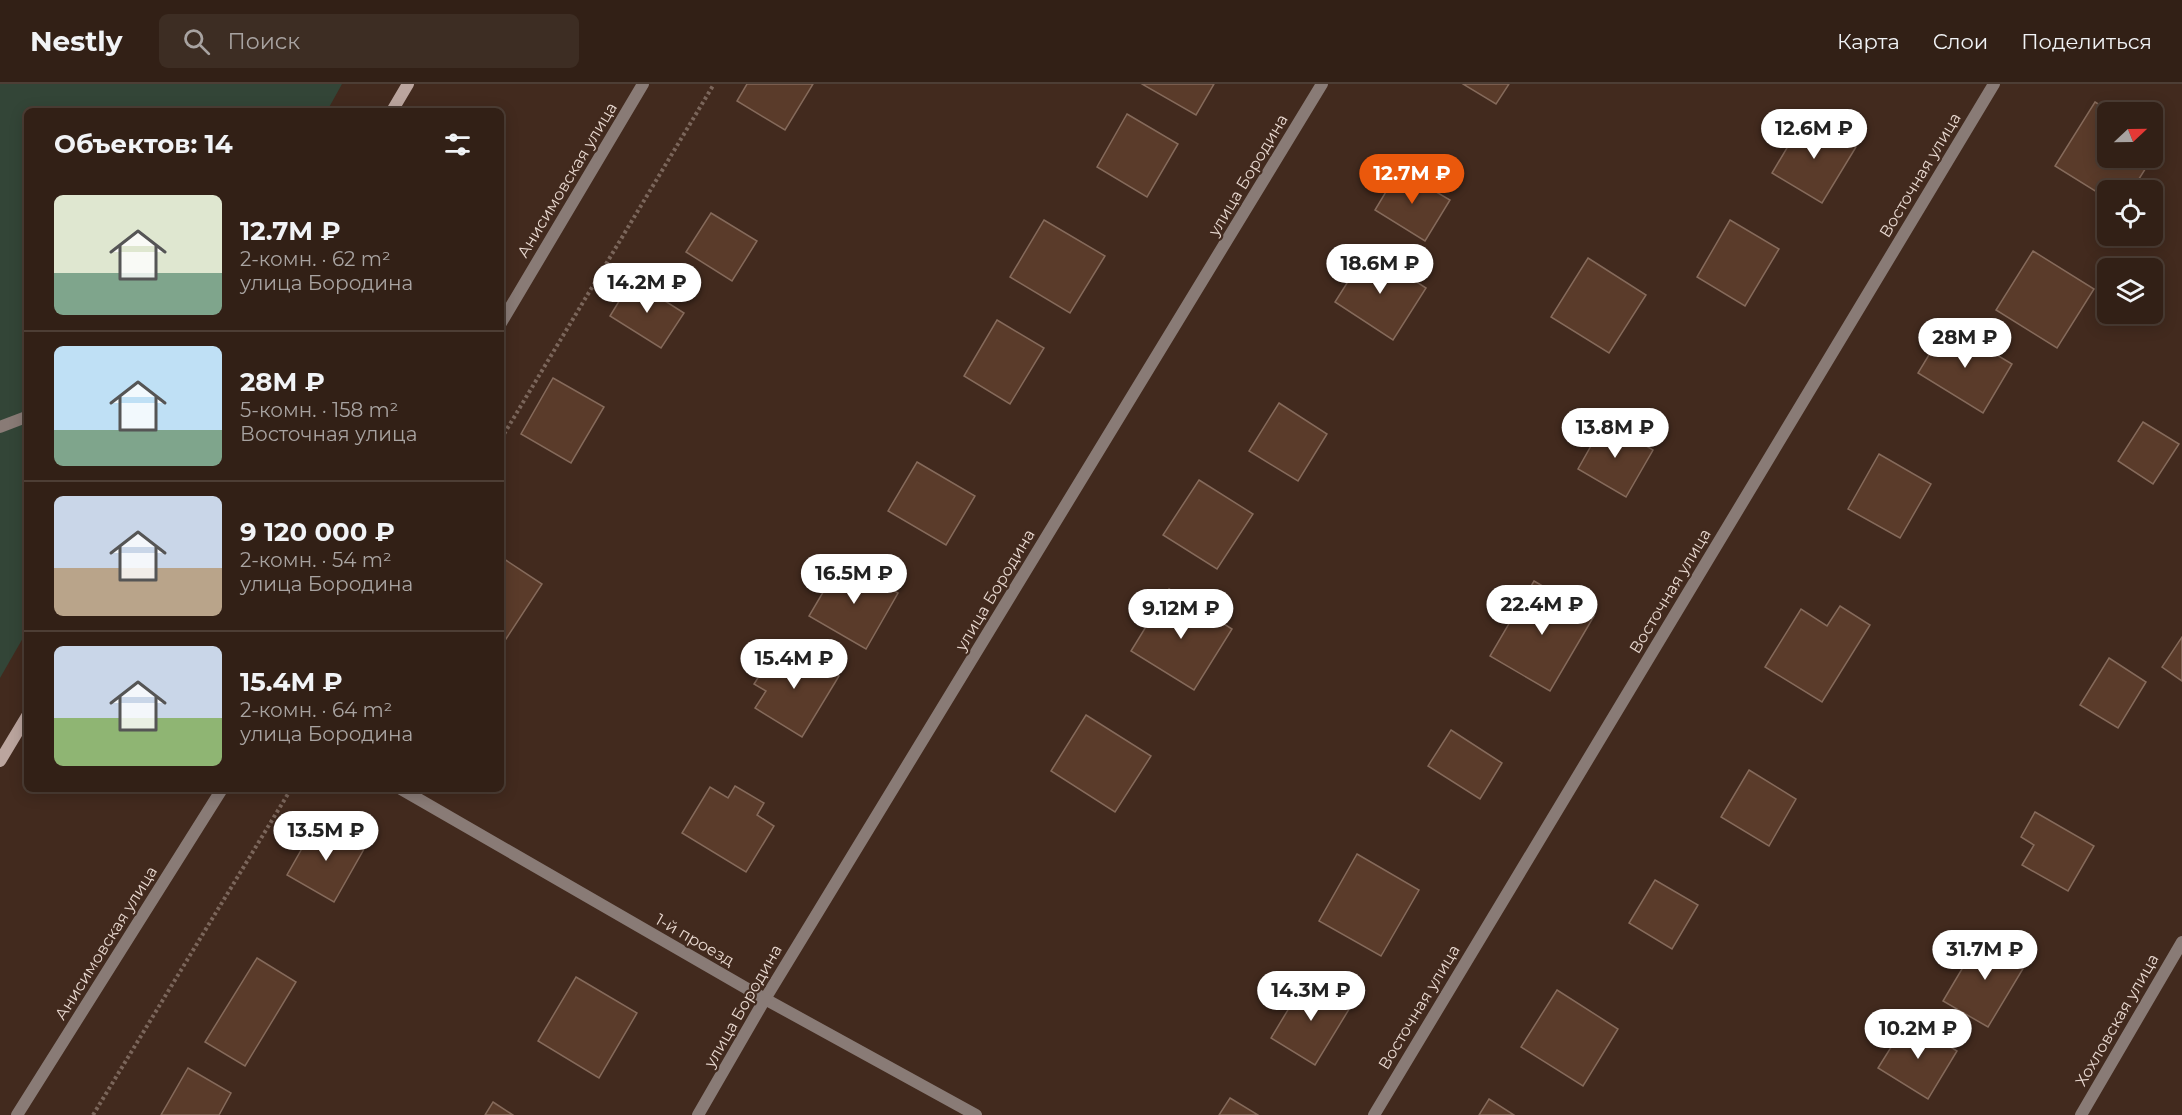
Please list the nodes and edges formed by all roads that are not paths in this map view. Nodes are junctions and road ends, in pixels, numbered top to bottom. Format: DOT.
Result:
graph roads {
  1 [pos="408,84"];
  2 [pos="643,84"];
  3 [pos="1322,84"];
  4 [pos="1994,84"];
  5 [pos="394,108"];
  6 [pos="504,318"];
  7 [pos="24,418"];
  8 [pos="0,428"];
  9 [pos="24,721"];
  10 [pos="0,761"];
  11 [pos="220,792"];
  12 [pos="406,792"];
  13 [pos="2182,942"];
  14 [pos="765,999"];
  15 [pos="17,1115"];
  16 [pos="698,1115"];
  17 [pos="976,1115"];
  18 [pos="1374,1115"];
  19 [pos="2081,1115"];
  1 -- 5 [label="street"];
  2 -- 6 [label="street, Анисимовская улица"];
  3 -- 14 [label="street, улица Бородина"];
  4 -- 18 [label="street, Восточная улица"];
  7 -- 8 [label="street"];
  9 -- 10 [label="street"];
  11 -- 15 [label="street, Анисимовская улица"];
  12 -- 14 [label="street, 1-й проезд"];
  13 -- 19 [label="street, Хохловская улица"];
  14 -- 16 [label="street, улица Бородина"];
  14 -- 17 [label="street, 1-й проезд"];
}
